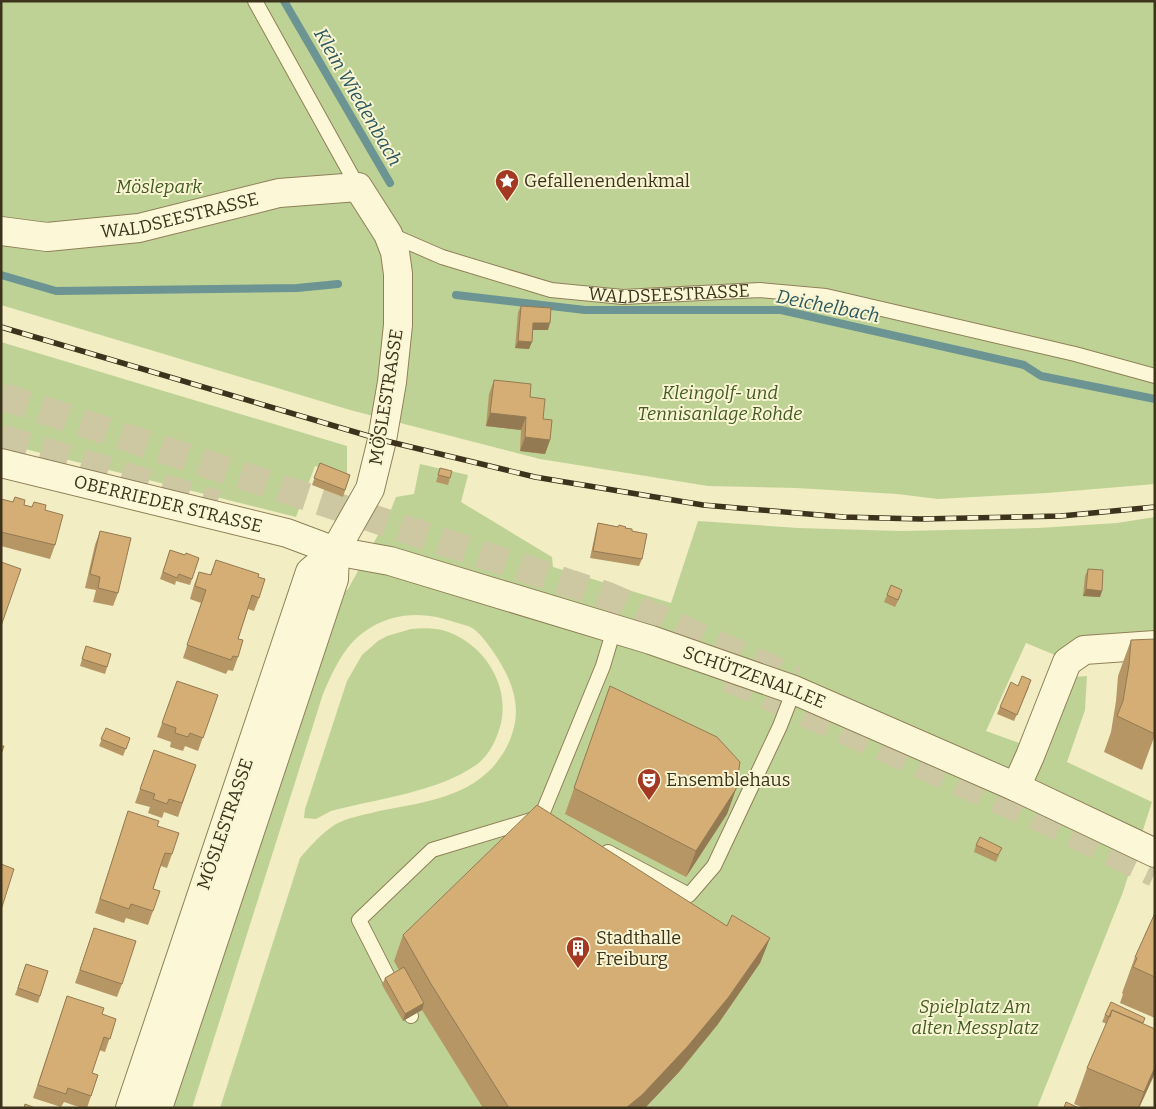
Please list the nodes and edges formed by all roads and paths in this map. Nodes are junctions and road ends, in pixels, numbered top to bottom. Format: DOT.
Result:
graph roads {
  1 [pos="255,1"];
  2 [pos="358,187"];
  3 [pos="1,231"];
  4 [pos="388,234"];
  5 [pos="1155,376"];
  6 [pos="1,463"];
  7 [pos="335,551"];
  8 [pos="614,629"];
  9 [pos="1155,645"];
  10 [pos="794,690"];
  11 [pos="1016,787"];
  12 [pos="541,817"];
  13 [pos="556,825"];
  14 [pos="595,845"];
  15 [pos="1155,854"];
  16 [pos="411,1016"];
  17 [pos="130,1108"];
  18 [pos="158,1108"];
  1 -- 2 [label="lane"];
  2 -- 3 [label="street, WALDSEESTRASSE"];
  2 -- 4 [label="street"];
  4 -- 5 [label="lane, WALDSEESTRASSE"];
  4 -- 7 [label="street, MÖSLESTRASSE"];
  6 -- 7 [label="street, OBERRIEDER STRASSE"];
  7 -- 8 [label="street, SCHÜTZENALLEE"];
  7 -- 17 [label="street, MÖSLESTRASSE"];
  7 -- 18 [label="street, MÖSLESTRASSE"];
  8 -- 10 [label="street, SCHÜTZENALLEE"];
  8 -- 12 [label="lane"];
  9 -- 11 [label="street"];
  10 -- 11 [label="street, SCHÜTZENALLEE"];
  10 -- 14 [label="lane"];
  11 -- 15 [label="street, SCHÜTZENALLEE"];
  12 -- 13 [label="lane"];
  12 -- 16 [label="lane"];
}
